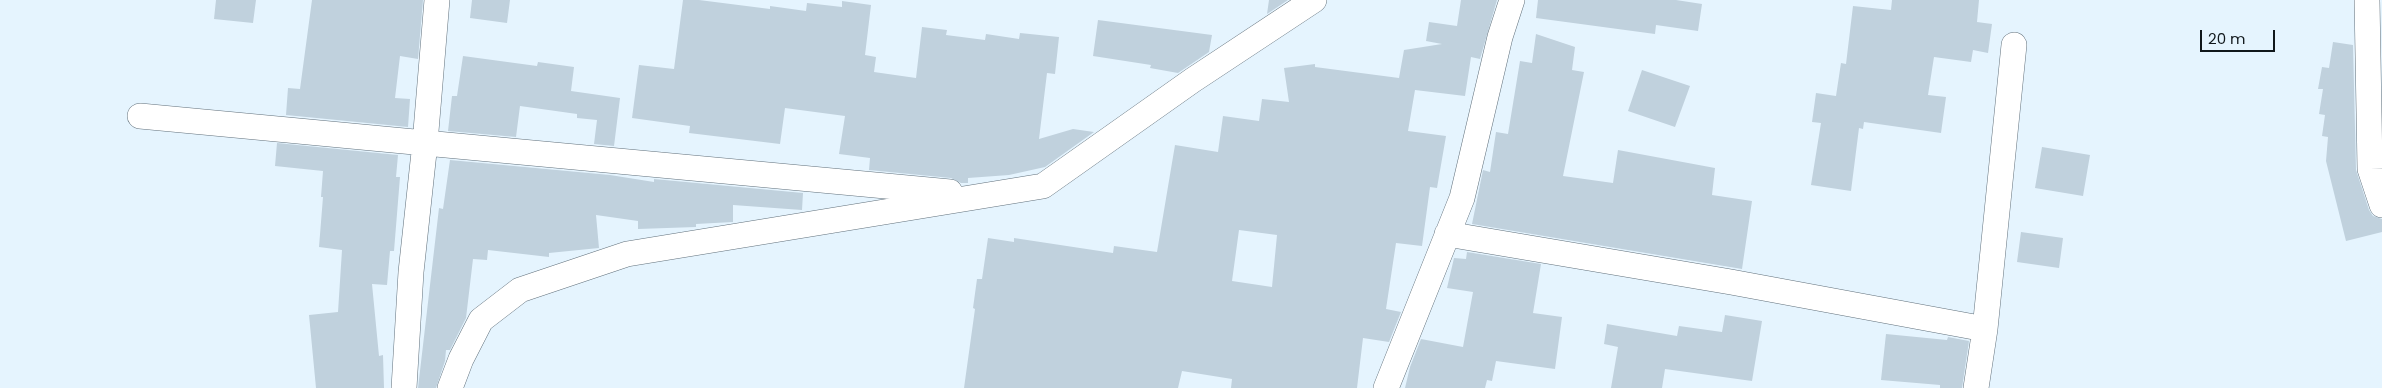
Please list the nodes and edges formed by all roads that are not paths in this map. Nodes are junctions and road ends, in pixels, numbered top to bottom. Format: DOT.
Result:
graph roads {
  1 [pos="437,0"];
  2 [pos="1314,0"];
  3 [pos="1512,0"];
  4 [pos="2372,10"];
  5 [pos="2014,44"];
  6 [pos="140,116"];
  7 [pos="2376,117"];
  8 [pos="425,143"];
  9 [pos="984,195"];
  10 [pos="2382,205"];
  11 [pos="1447,234"];
  12 [pos="1985,329"];
  13 [pos="404,388"];
  14 [pos="450,388"];
  15 [pos="1386,388"];
  16 [pos="1976,388"];
  1 -- 8 [label="street"];
  2 -- 9 [label="street"];
  3 -- 11 [label="street"];
  4 -- 7 [label="street"];
  5 -- 12 [label="street"];
  6 -- 8 [label="street"];
  7 -- 10 [label="street"];
  8 -- 9 [label="street"];
  8 -- 13 [label="street"];
  9 -- 14 [label="street"];
  11 -- 12 [label="street"];
  11 -- 15 [label="street"];
  12 -- 16 [label="street"];
}
